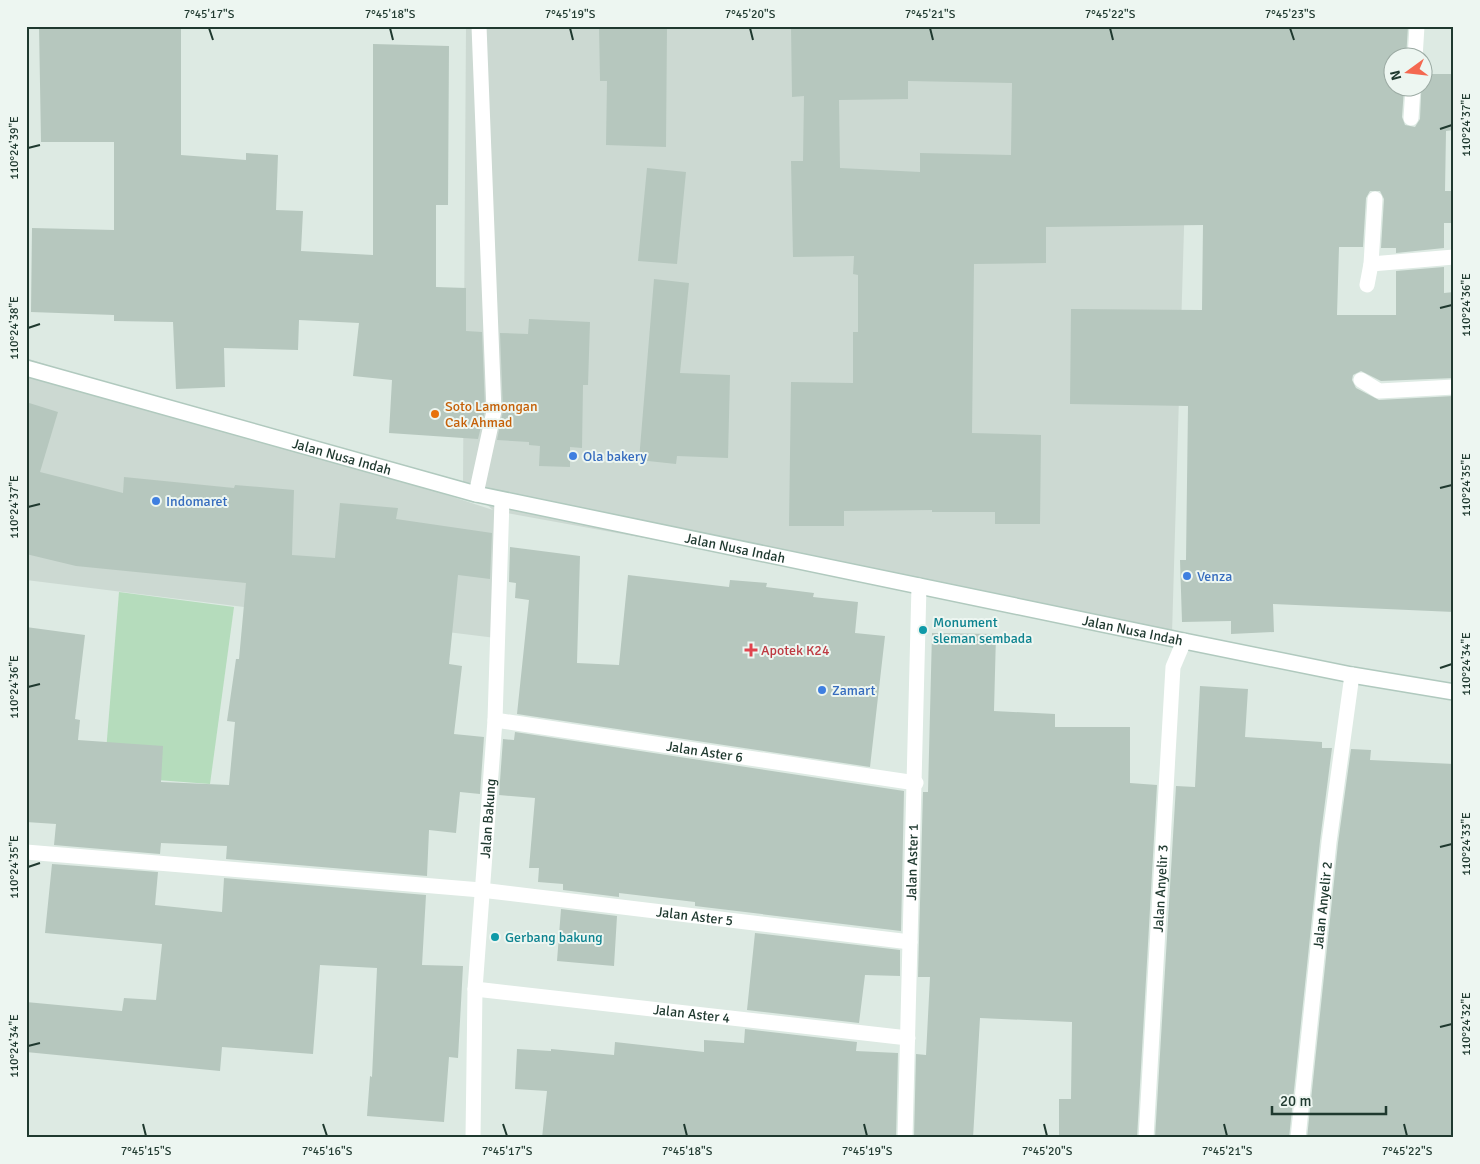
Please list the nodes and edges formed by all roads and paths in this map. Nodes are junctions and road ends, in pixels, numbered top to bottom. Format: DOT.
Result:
graph roads {
  1 [pos="479,26"];
  2 [pos="1417,26"];
  3 [pos="1416,48"];
  4 [pos="1412,98"];
  5 [pos="1411,118"];
  6 [pos="1375,199"];
  7 [pos="1454,257"];
  8 [pos="1371,264"];
  9 [pos="1367,285"];
  10 [pos="26,368"];
  11 [pos="1361,380"];
  12 [pos="1454,387"];
  13 [pos="476,494"];
  14 [pos="502,500"];
  15 [pos="919,586"];
  16 [pos="1184,642"];
  17 [pos="1352,675"];
  18 [pos="1454,692"];
  19 [pos="495,720"];
  20 [pos="916,783"];
  21 [pos="26,852"];
  22 [pos="481,890"];
  23 [pos="910,942"];
  24 [pos="475,989"];
  25 [pos="908,1038"];
  26 [pos="473,1138"];
  27 [pos="906,1138"];
  28 [pos="1146,1138"];
  29 [pos="1298,1138"];
  1 -- 13 [label="street"];
  2 -- 3 [label="street"];
  4 -- 5 [label="street"];
  6 -- 8 [label="street"];
  7 -- 8 [label="street"];
  8 -- 9 [label="street"];
  10 -- 13 [label="street, Jalan Nusa Indah"];
  11 -- 12 [label="street"];
  13 -- 14 [label="street, Jalan Nusa Indah"];
  14 -- 15 [label="street, Jalan Nusa Indah"];
  14 -- 19 [label="street, Jalan Bakung"];
  15 -- 16 [label="street, Jalan Nusa Indah"];
  15 -- 20 [label="street, Jalan Aster 1"];
  16 -- 17 [label="street, Jalan Nusa Indah"];
  16 -- 28 [label="street, Jalan Anyelir 3"];
  17 -- 18 [label="street, Jalan Nusa Indah"];
  17 -- 29 [label="street, Jalan Anyelir 2"];
  19 -- 20 [label="street, Jalan Aster 6"];
  19 -- 22 [label="street, Jalan Bakung"];
  20 -- 23 [label="street, Jalan Aster 1"];
  21 -- 22 [label="street, Jalan Aster 5"];
  22 -- 23 [label="street, Jalan Aster 5"];
  22 -- 24 [label="street, Jalan Bakung"];
  23 -- 25 [label="street, Jalan Aster 1"];
  24 -- 25 [label="street, Jalan Aster 4"];
  24 -- 26 [label="street, Jalan Bakung"];
  25 -- 27 [label="street, Jalan Aster 1"];
}
